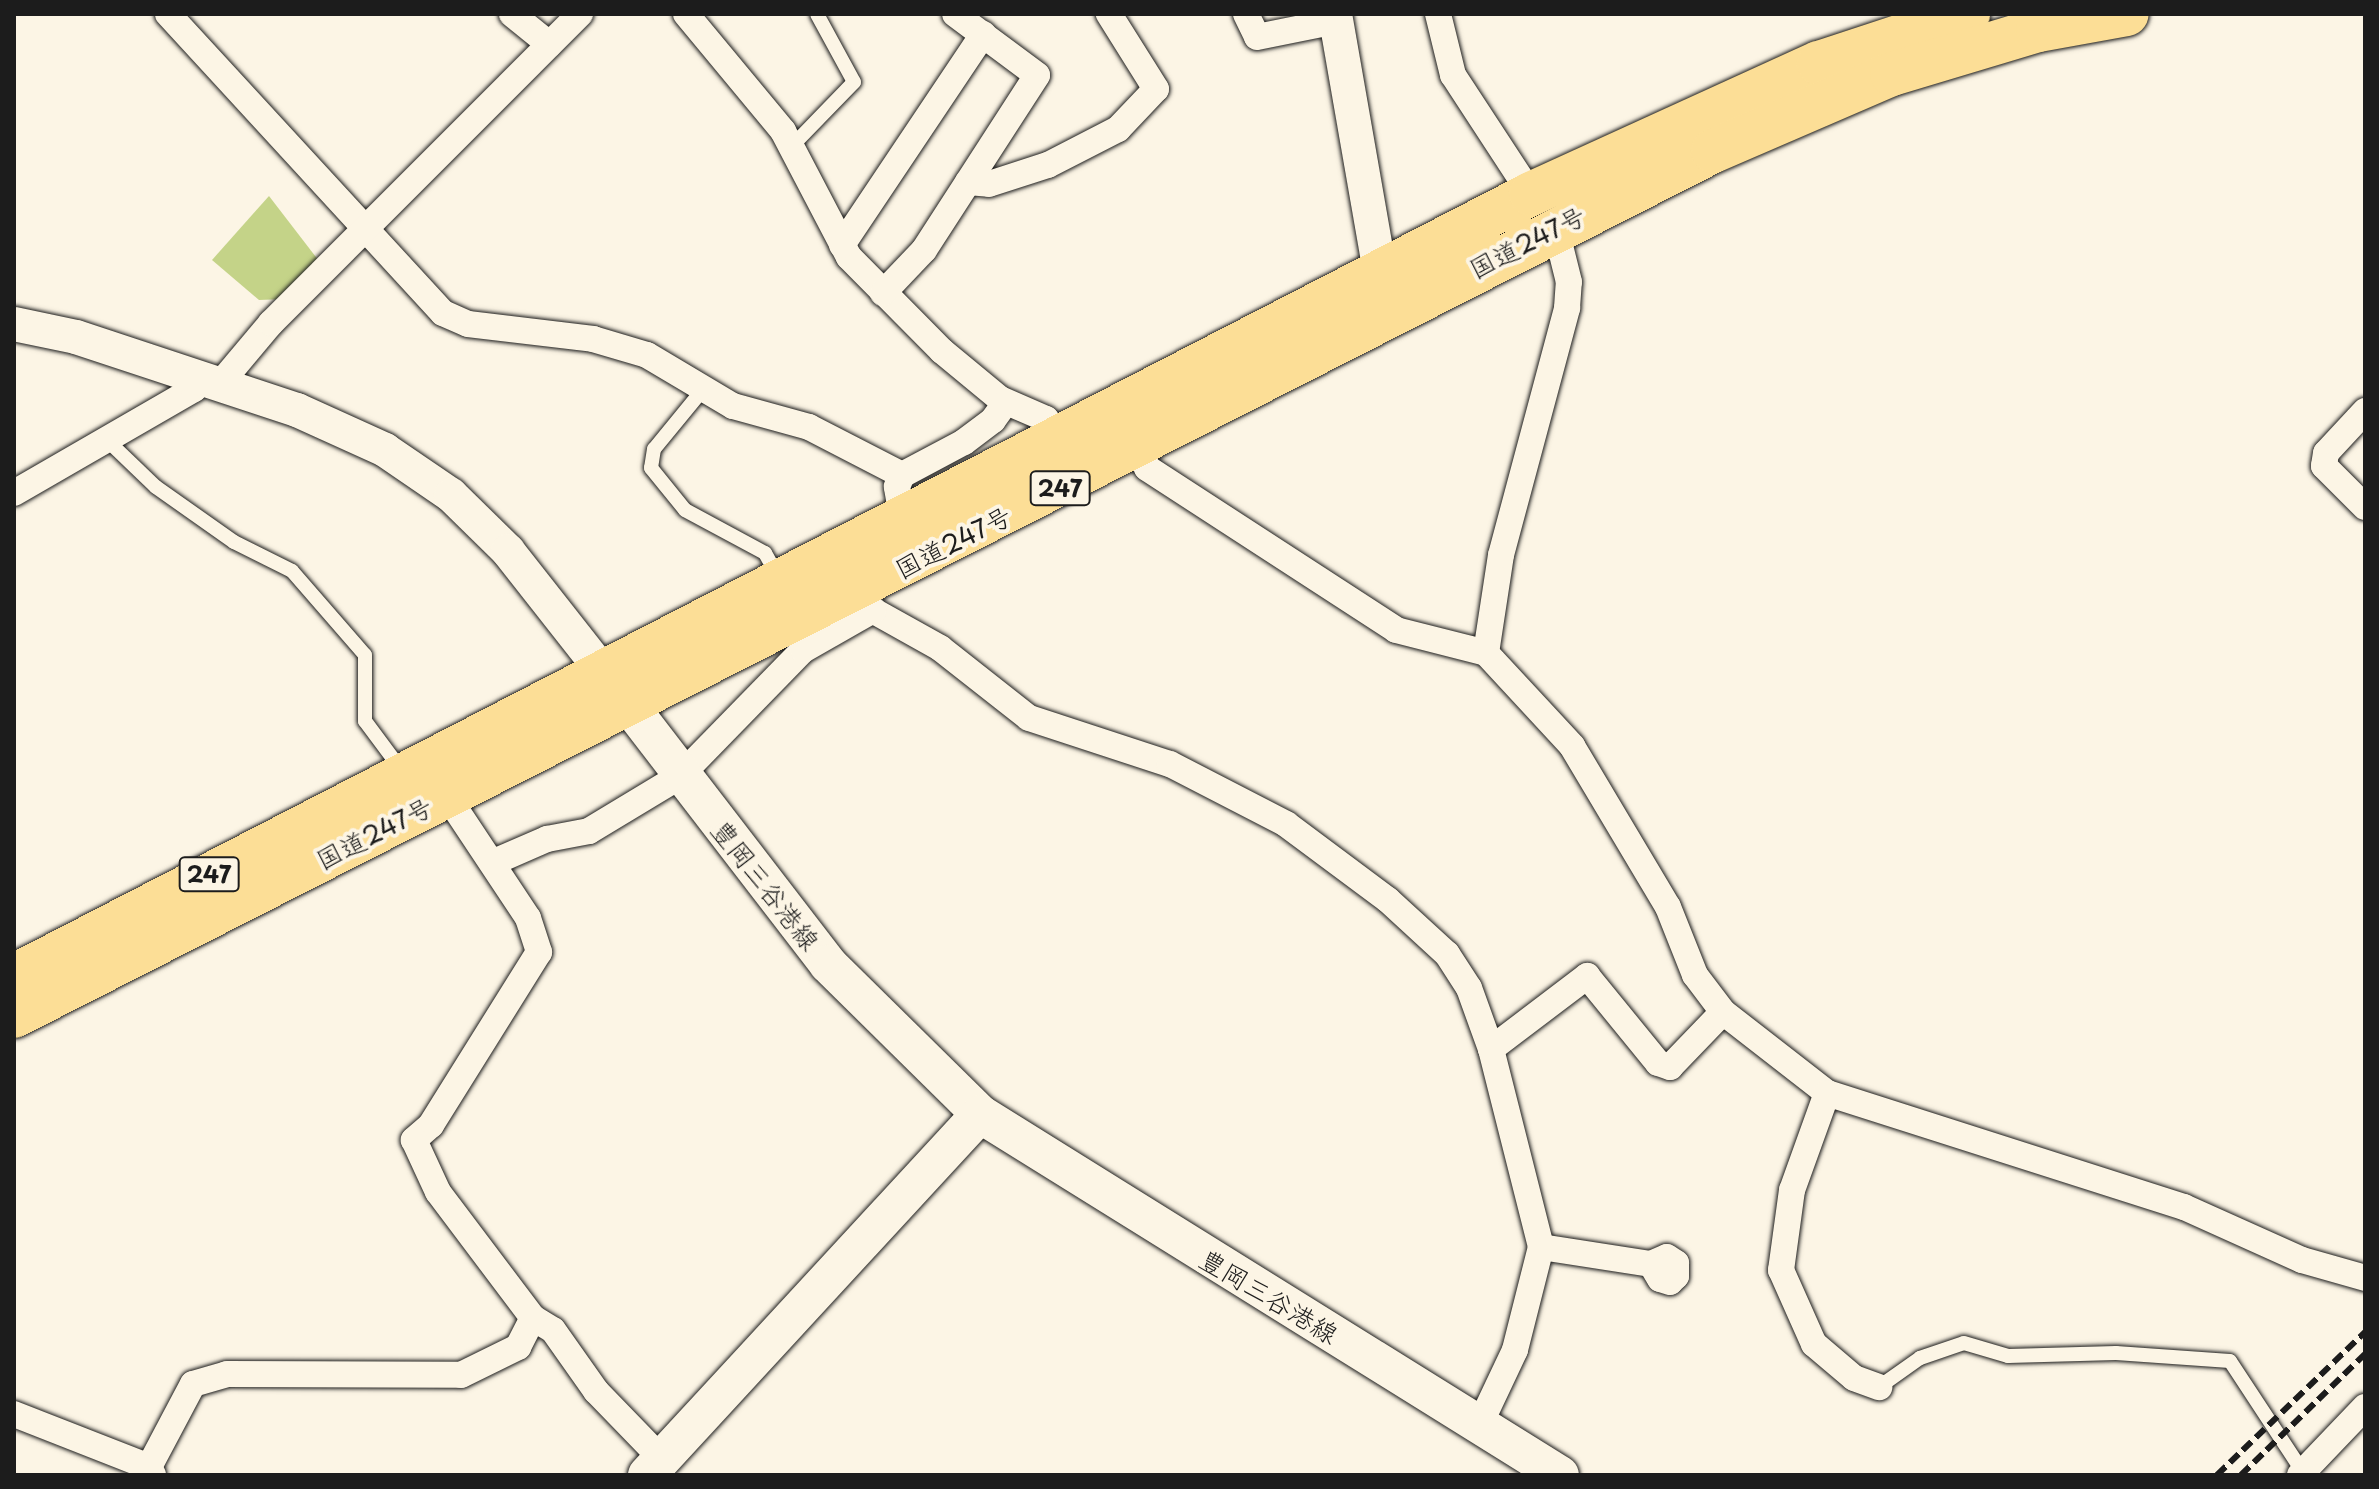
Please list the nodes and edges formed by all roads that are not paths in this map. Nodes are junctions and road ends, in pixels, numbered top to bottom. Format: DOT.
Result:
graph roads {
  1 [pos="168,14"];
  2 [pos="512,14"];
  3 [pos="580,14"];
  4 [pos="686,14"];
  5 [pos="817,14"];
  6 [pos="955,14"];
  7 [pos="1109,14"];
  8 [pos="1246,14"];
  9 [pos="1438,14"];
  10 [pos="1968,14"];
  11 [pos="2127,14"];
  12 [pos="1336,17"];
  13 [pos="983,34"];
  14 [pos="549,44"];
  15 [pos="792,146"];
  16 [pos="968,182"];
  17 [pos="1543,210"];
  18 [pos="365,232"];
  19 [pos="842,245"];
  20 [pos="1380,271"];
  21 [pos="883,293"];
  22 [pos="14,324"];
  23 [pos="208,380"];
  24 [pos="705,387"];
  25 [pos="1006,402"];
  26 [pos="2365,411"];
  27 [pos="1062,438"];
  28 [pos="108,441"];
  29 [pos="1140,448"];
  30 [pos="902,475"];
  31 [pos="14,493"];
  32 [pos="2365,507"];
  33 [pos="903,522"];
  34 [pos="781,582"];
  35 [pos="860,603"];
  36 [pos="1486,653"];
  37 [pos="604,673"];
  38 [pos="629,707"];
  39 [pos="406,776"];
  40 [pos="680,776"];
  41 [pos="447,796"];
  42 [pos="494,862"];
  43 [pos="14,976"];
  44 [pos="1723,1012"];
  45 [pos="14,1016"];
  46 [pos="1491,1049"];
  47 [pos="1827,1093"];
  48 [pos="980,1114"];
  49 [pos="1541,1247"];
  50 [pos="1651,1264"];
  51 [pos="2365,1278"];
  52 [pos="533,1318"];
  53 [pos="1879,1387"];
  54 [pos="2365,1407"];
  55 [pos="14,1414"];
  56 [pos="1480,1424"];
  57 [pos="654,1467"];
  58 [pos="151,1471"];
  59 [pos="2303,1474"];
  60 [pos="1560,1475"];
  1 -- 18 [label="street"];
  2 -- 14 [label="street"];
  3 -- 14 [label="street"];
  4 -- 15 [label="street"];
  5 -- 15 [label="lane"];
  6 -- 13 [label="street"];
  7 -- 16 [label="street"];
  8 -- 12 [label="street"];
  9 -- 17 [label="street"];
  10 -- 17 [label="highway, 国道247号 / 247"];
  11 -- 17 [label="highway, 国道247号 / 247"];
  12 -- 20 [label="street"];
  13 -- 16 [label="street"];
  13 -- 19 [label="street"];
  14 -- 18 [label="street"];
  15 -- 19 [label="street"];
  16 -- 21 [label="street"];
  17 -- 20 [label="highway, 国道247号 / 247"];
  17 -- 29 [label="highway, 国道247号 / 247"];
  17 -- 36 [label="street"];
  18 -- 23 [label="street"];
  18 -- 24 [label="street"];
  19 -- 21 [label="street"];
  20 -- 27 [label="highway, 国道247号 / 247"];
  21 -- 25 [label="street"];
  22 -- 23 [label="street"];
  23 -- 28 [label="street"];
  23 -- 37 [label="street"];
  24 -- 30 [label="street"];
  24 -- 34 [label="lane"];
  25 -- 27 [label="street"];
  25 -- 30 [label="street"];
  26 -- 32 [label="street"];
  27 -- 33 [label="highway, 国道247号 / 247"];
  28 -- 31 [label="street"];
  28 -- 39 [label="lane"];
  29 -- 35 [label="highway, 国道247号 / 247"];
  29 -- 36 [label="street"];
  30 -- 33 [label="street"];
  33 -- 34 [label="highway, 国道247号 / 247"];
  34 -- 37 [label="highway, 国道247号 / 247"];
  35 -- 38 [label="highway, 国道247号 / 247"];
  35 -- 40 [label="street"];
  35 -- 46 [label="street"];
  36 -- 44 [label="street"];
  37 -- 38 [label="main road, 豊岡三谷港線"];
  37 -- 39 [label="highway, 国道247号 / 247"];
  38 -- 40 [label="main road, 豊岡三谷港線"];
  38 -- 41 [label="highway, 国道247号 / 247"];
  39 -- 43 [label="highway, 国道247号 / 247"];
  40 -- 42 [label="street"];
  40 -- 48 [label="main road, 豊岡三谷港線"];
  41 -- 42 [label="street"];
  41 -- 45 [label="highway, 国道247号 / 247"];
  42 -- 52 [label="street"];
  44 -- 46 [label="street"];
  44 -- 47 [label="street"];
  46 -- 49 [label="street"];
  47 -- 51 [label="street"];
  47 -- 53 [label="street"];
  48 -- 56 [label="main road, 豊岡三谷港線"];
  48 -- 57 [label="main road"];
  49 -- 50 [label="street"];
  49 -- 56 [label="street"];
  52 -- 57 [label="street"];
  52 -- 58 [label="street"];
  53 -- 59 [label="lane"];
  54 -- 59 [label="street"];
  55 -- 58 [label="street"];
  56 -- 60 [label="main road, 豊岡三谷港線"];
}
